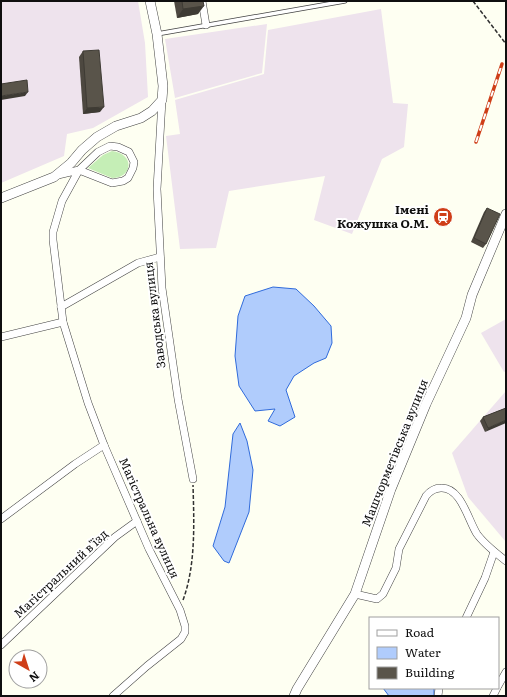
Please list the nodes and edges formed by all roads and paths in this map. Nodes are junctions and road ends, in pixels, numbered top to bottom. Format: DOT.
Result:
graph roads {
  1 [pos="150,1"];
  2 [pos="202,1"];
  3 [pos="345,1"];
  4 [pos="473,1"];
  5 [pos="206,25"];
  6 [pos="157,34"];
  7 [pos="506,44"];
  8 [pos="162,100"];
  9 [pos="78,170"];
  10 [pos="54,177"];
  11 [pos="1,198"];
  12 [pos="506,214"];
  13 [pos="160,257"];
  14 [pos="62,307"];
  15 [pos="63,322"];
  16 [pos="1,337"];
  17 [pos="104,445"];
  18 [pos="193,479"];
  19 [pos="1,519"];
  20 [pos="137,521"];
  21 [pos="494,552"];
  22 [pos="506,561"];
  23 [pos="354,594"];
  24 [pos="180,610"];
  25 [pos="466,617"];
  26 [pos="1,645"];
  27 [pos="506,672"];
  28 [pos="499,685"];
  29 [pos="113,696"];
  30 [pos="294,696"];
  1 -- 6 [label="street, Заводська вулиця"];
  2 -- 5 [label="street"];
  3 -- 5 [label="lane"];
  4 -- 7 [label="path"];
  5 -- 6 [label="lane"];
  6 -- 8 [label="street, Заводська вулиця"];
  8 -- 10 [label="street"];
  8 -- 13 [label="street, Заводська вулиця"];
  9 -- 9 [label="street"];
  9 -- 10 [label="street"];
  9 -- 14 [label="street, Магістральна вулиця"];
  10 -- 11 [label="street"];
  12 -- 23 [label="street, Машчорметівська вулиця"];
  13 -- 14 [label="street"];
  13 -- 18 [label="street, Заводська вулиця"];
  14 -- 15 [label="street, Магістральна вулиця"];
  15 -- 16 [label="street"];
  15 -- 17 [label="street, Магістральна вулиця"];
  17 -- 19 [label="street"];
  17 -- 20 [label="street, Магістральна вулиця"];
  18 -- 24 [label="path"];
  20 -- 24 [label="street, Магістральна вулиця"];
  20 -- 26 [label="street, Магістральний в'їзд"];
  21 -- 22 [label="street"];
  21 -- 23 [label="street"];
  21 -- 25 [label="street"];
  23 -- 30 [label="street, Машчорметівська вулиця"];
  24 -- 29 [label="street, Магістральна вулиця"];
  27 -- 28 [label="street"];
}
